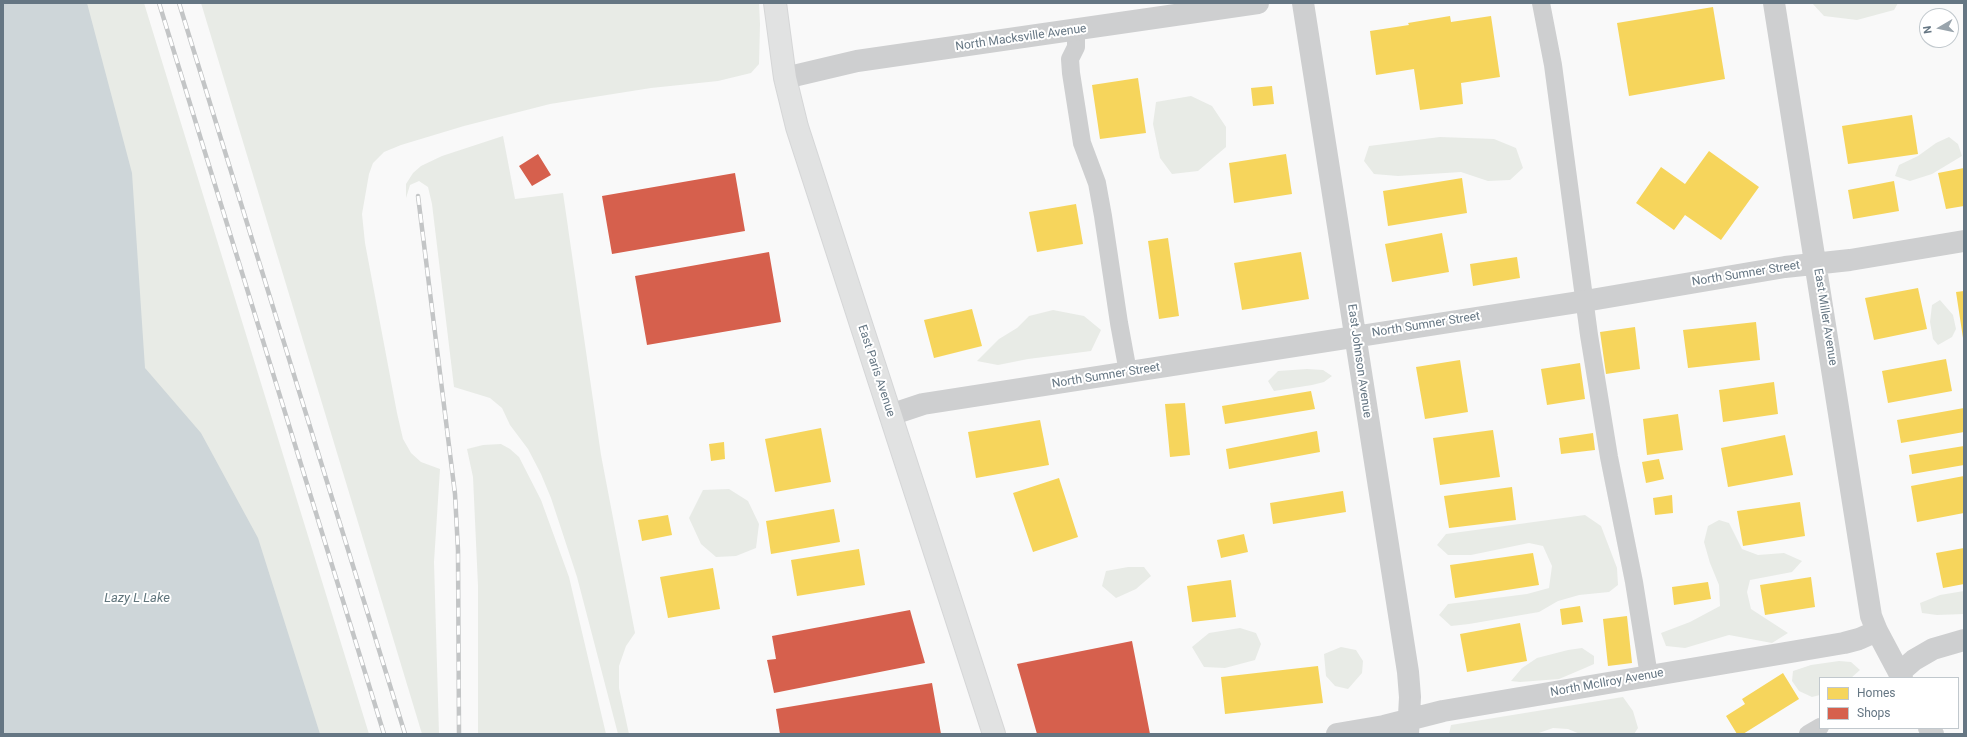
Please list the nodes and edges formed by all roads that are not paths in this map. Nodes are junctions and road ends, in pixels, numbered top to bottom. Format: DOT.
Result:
graph roads {
  1 [pos="775,3"];
  2 [pos="1258,3"];
  3 [pos="1303,3"];
  4 [pos="1542,3"];
  5 [pos="1774,3"];
  6 [pos="1076,30"];
  7 [pos="785,78"];
  8 [pos="1964,241"];
  9 [pos="1816,263"];
  10 [pos="1585,301"];
  11 [pos="1355,336"];
  12 [pos="1128,372"];
  13 [pos="890,415"];
  14 [pos="1877,631"];
  15 [pos="1964,640"];
  16 [pos="1649,676"];
  17 [pos="1898,676"];
  18 [pos="1409,726"];
  19 [pos="1819,728"];
  20 [pos="994,734"];
  21 [pos="1337,734"];
  22 [pos="1808,734"];
  1 -- 7 [label="street, East Paris Avenue"];
  2 -- 6 [label="street, North Macksville Avenue"];
  3 -- 11 [label="street, East Johnson Avenue"];
  4 -- 10 [label="lane"];
  5 -- 9 [label="street, East Miller Avenue"];
  6 -- 7 [label="street, North Macksville Avenue"];
  6 -- 12 [label="lane"];
  7 -- 13 [label="street, East Paris Avenue"];
  8 -- 9 [label="street, North Sumner Street"];
  9 -- 10 [label="street, North Sumner Street"];
  9 -- 14 [label="street, East Miller Avenue"];
  10 -- 11 [label="street, North Sumner Street"];
  10 -- 16 [label="lane"];
  11 -- 12 [label="street, North Sumner Street"];
  11 -- 18 [label="street, East Johnson Avenue"];
  12 -- 13 [label="street, North Sumner Street"];
  13 -- 20 [label="street, East Paris Avenue"];
  14 -- 16 [label="street, North McIlroy Avenue"];
  14 -- 17 [label="street, East Miller Avenue"];
  15 -- 17 [label="street"];
  16 -- 18 [label="street, North McIlroy Avenue"];
  18 -- 21 [label="street, North McIlroy Avenue"];
  19 -- 22 [label="lane"];
}
